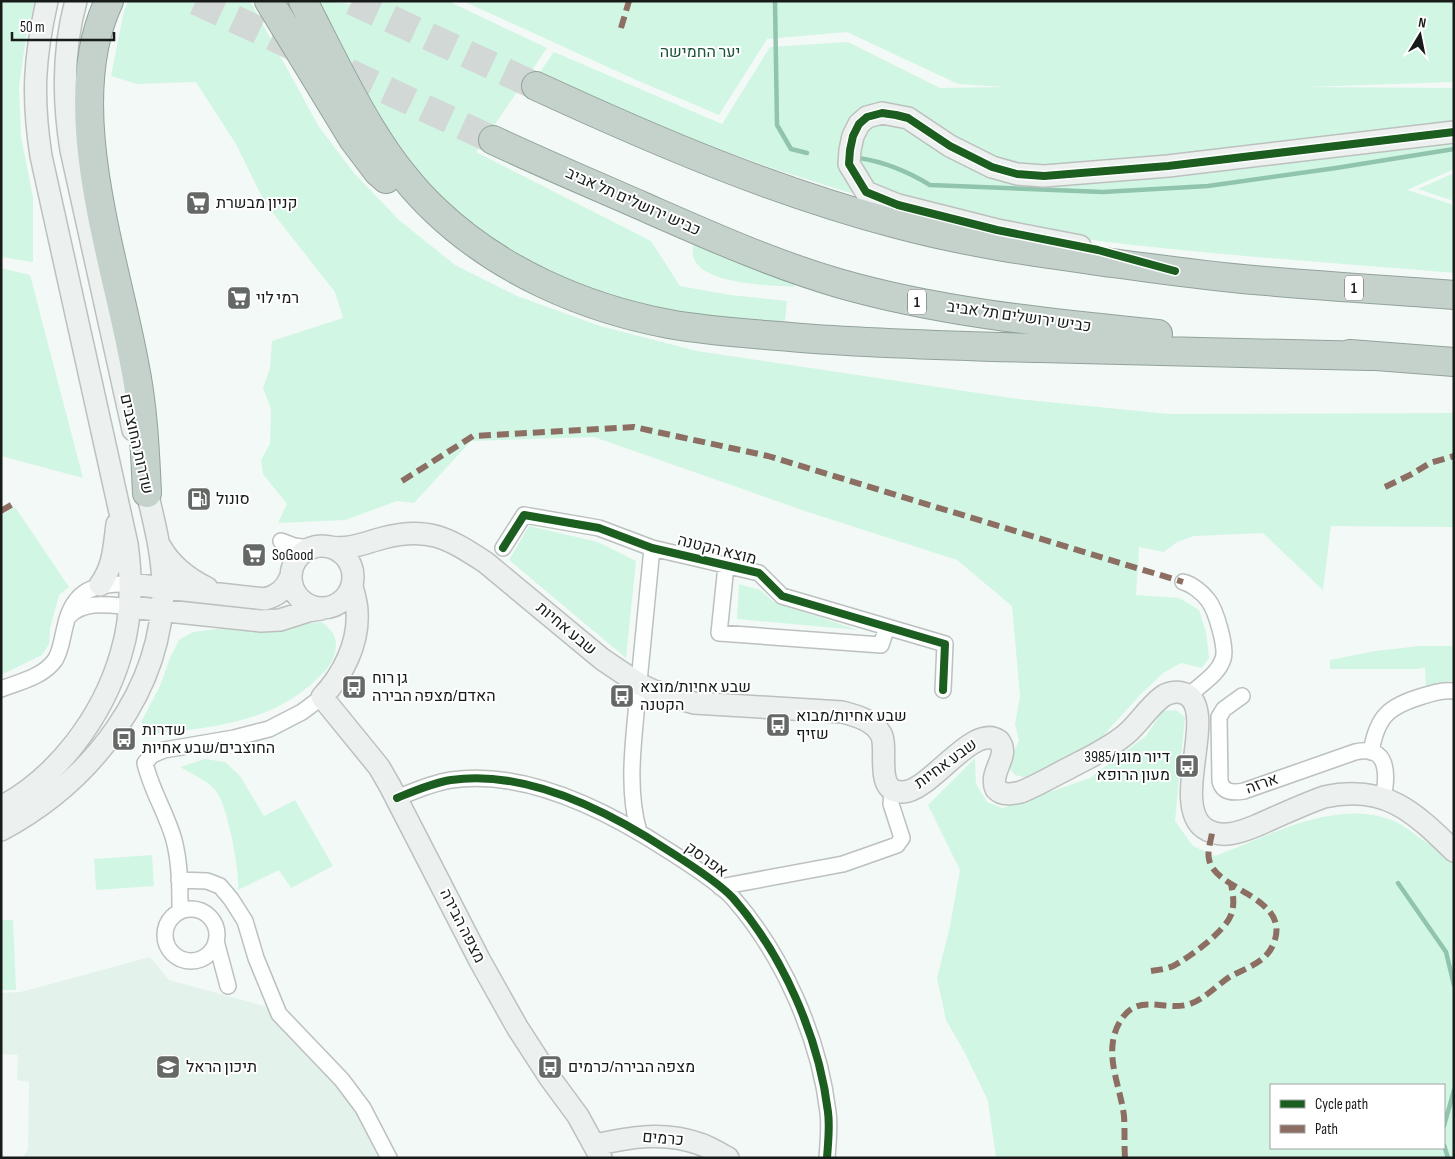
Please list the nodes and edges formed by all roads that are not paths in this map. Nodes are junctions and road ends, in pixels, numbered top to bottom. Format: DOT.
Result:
graph roads {
  1 [pos="47,1"];
  2 [pos="76,1"];
  3 [pos="109,1"];
  4 [pos="269,1"];
  5 [pos="303,1"];
  6 [pos="536,86"];
  7 [pos="1454,132"];
  8 [pos="493,140"];
  9 [pos="1175,271"];
  10 [pos="530,277"];
  11 [pos="1454,295"];
  12 [pos="1369,356"];
  13 [pos="1454,362"];
  14 [pos="147,493"];
  15 [pos="119,502"];
  16 [pos="394,536"];
  17 [pos="158,543"];
  18 [pos="320,548"];
  19 [pos="503,548"];
  20 [pos="652,548"];
  21 [pos="726,566"];
  22 [pos="291,572"];
  23 [pos="1183,582"];
  24 [pos="353,583"];
  25 [pos="130,584"];
  26 [pos="100,585"];
  27 [pos="163,586"];
  28 [pos="220,595"];
  29 [pos="130,607"];
  30 [pos="326,608"];
  31 [pos="160,610"];
  32 [pos="201,615"];
  33 [pos="67,618"];
  34 [pos="887,627"];
  35 [pos="352,645"];
  36 [pos="152,653"];
  37 [pos="639,684"];
  38 [pos="1,689"];
  39 [pos="943,690"];
  40 [pos="1453,691"];
  41 [pos="1189,696"];
  42 [pos="1242,696"];
  43 [pos="322,697"];
  44 [pos="1372,752"];
  45 [pos="892,789"];
  46 [pos="397,798"];
  47 [pos="1383,798"];
  48 [pos="1,807"];
  49 [pos="1,830"];
  50 [pos="639,832"];
  51 [pos="1454,850"];
  52 [pos="179,880"];
  53 [pos="720,887"];
  54 [pos="180,911"];
  55 [pos="216,941"];
  56 [pos="228,986"];
  57 [pos="598,1151"];
  58 [pos="389,1158"];
  59 [pos="728,1158"];
  60 [pos="827,1158"];
  1 -- 15 [label="main road, שדרות החוצבים"];
  2 -- 14 [label="main road, שדרות החוצבים"];
  3 -- 14 [label="highway"];
  4 -- 10 [label="highway"];
  5 -- 10 [label="highway"];
  6 -- 9 [label="highway, 1"];
  7 -- 9 [label="main road"];
  8 -- 12 [label="highway, כביש ירושלים תל אביב / 1"];
  9 -- 11 [label="highway, 1"];
  10 -- 12 [label="highway"];
  12 -- 13 [label="highway, כביש ירושלים תל אביב / 1"];
  14 -- 17 [label="main road, שדרות החוצבים"];
  15 -- 25 [label="main road, שדרות החוצבים"];
  15 -- 26 [label="main road"];
  16 -- 18 [label="main road, שבע אחיות"];
  16 -- 24 [label="main road, שבע אחיות"];
  16 -- 37 [label="main road, שבע אחיות"];
  17 -- 27 [label="main road, שדרות החוצבים"];
  17 -- 28 [label="main road"];
  18 -- 22 [label="main road"];
  18 -- 24 [label="main road"];
  19 -- 20 [label="street, מוצא הקטנה"];
  20 -- 21 [label="street, מוצא הקטנה"];
  20 -- 37 [label="street"];
  21 -- 34 [label="street, מוצא הקטנה"];
  21 -- 34 [label="street"];
  22 -- 28 [label="main road"];
  22 -- 30 [label="main road"];
  23 -- 41 [label="street"];
  24 -- 30 [label="main road"];
  24 -- 35 [label="main road"];
  25 -- 26 [label="street"];
  25 -- 27 [label="main road"];
  25 -- 29 [label="main road, שדרות החוצבים"];
  26 -- 33 [label="street"];
  27 -- 28 [label="main road"];
  27 -- 31 [label="main road, שדרות החוצבים"];
  29 -- 31 [label="main road"];
  29 -- 33 [label="street"];
  29 -- 48 [label="main road, שדרות החוצבים"];
  30 -- 32 [label="main road"];
  30 -- 35 [label="main road"];
  31 -- 32 [label="main road"];
  31 -- 36 [label="main road, שדרות החוצבים"];
  32 -- 36 [label="main road"];
  33 -- 38 [label="street"];
  34 -- 39 [label="street, מוצא הקטנה"];
  35 -- 43 [label="main road"];
  36 -- 49 [label="main road, שדרות החוצבים"];
  37 -- 45 [label="main road, שבע אחיות"];
  37 -- 50 [label="street"];
  40 -- 44 [label="street"];
  41 -- 45 [label="main road, שבע אחיות"];
  41 -- 47 [label="main road"];
  42 -- 44 [label="street, ארזה"];
  43 -- 46 [label="main road, מצפה הבירה"];
  43 -- 52 [label="street"];
  44 -- 47 [label="street"];
  45 -- 53 [label="street"];
  46 -- 50 [label="street, אפרסק"];
  46 -- 57 [label="main road, מצפה הבירה"];
  47 -- 51 [label="main road"];
  50 -- 53 [label="street, אפרסק"];
  52 -- 54 [label="street"];
  52 -- 58 [label="street"];
  53 -- 60 [label="street, אפרסק"];
  54 -- 55 [label="street"];
  54 -- 55 [label="street"];
  55 -- 56 [label="street"];
  57 -- 59 [label="main road, כרמים"];
}
